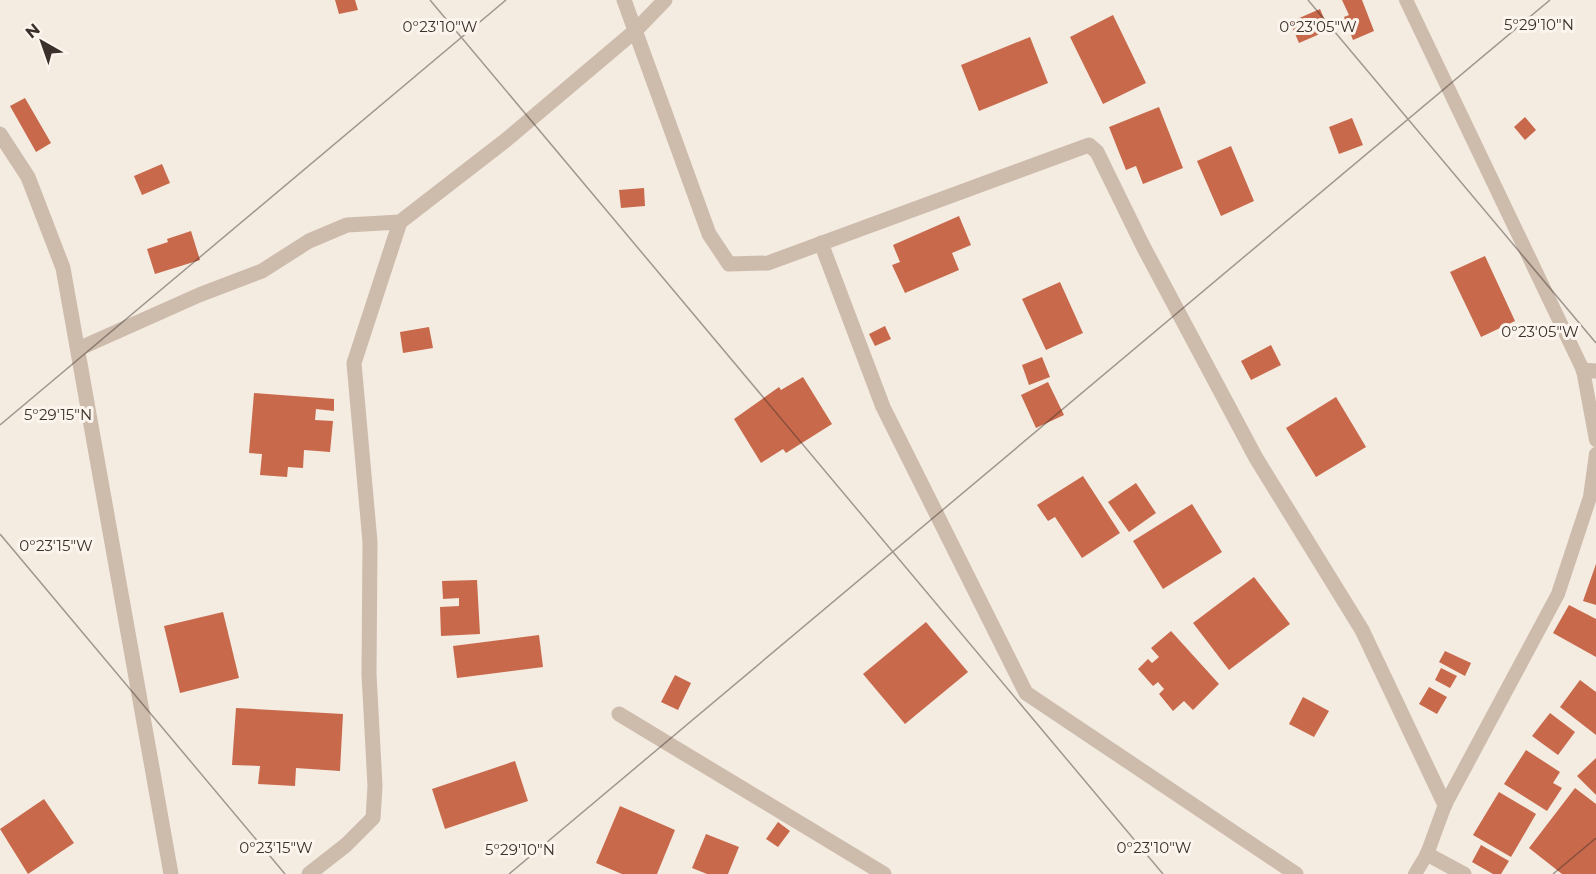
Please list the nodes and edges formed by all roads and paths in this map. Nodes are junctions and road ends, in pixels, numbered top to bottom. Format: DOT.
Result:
graph roads {
  1 [pos="624,0"];
  2 [pos="664,0"];
  3 [pos="1406,0"];
  4 [pos="635,32"];
  5 [pos="0,134"];
  6 [pos="400,222"];
  7 [pos="821,243"];
  8 [pos="78,349"];
  9 [pos="1589,371"];
  10 [pos="1596,440"];
  11 [pos="1596,454"];
  12 [pos="619,714"];
  13 [pos="1445,805"];
  14 [pos="1427,854"];
  15 [pos="171,874"];
  16 [pos="309,874"];
  17 [pos="884,874"];
  18 [pos="1296,874"];
  19 [pos="1415,874"];
  20 [pos="1464,874"];
  1 -- 4 [label="street"];
  2 -- 4 [label="street"];
  3 -- 9 [label="lane"];
  4 -- 6 [label="street"];
  4 -- 7 [label="street"];
  5 -- 8 [label="street"];
  6 -- 8 [label="street"];
  6 -- 16 [label="street"];
  7 -- 13 [label="street"];
  7 -- 18 [label="street"];
  8 -- 15 [label="street"];
  9 -- 10 [label="lane"];
  11 -- 13 [label="lane"];
  12 -- 17 [label="street"];
  13 -- 14 [label="lane"];
  14 -- 19 [label="lane"];
  14 -- 20 [label="street"];
}
